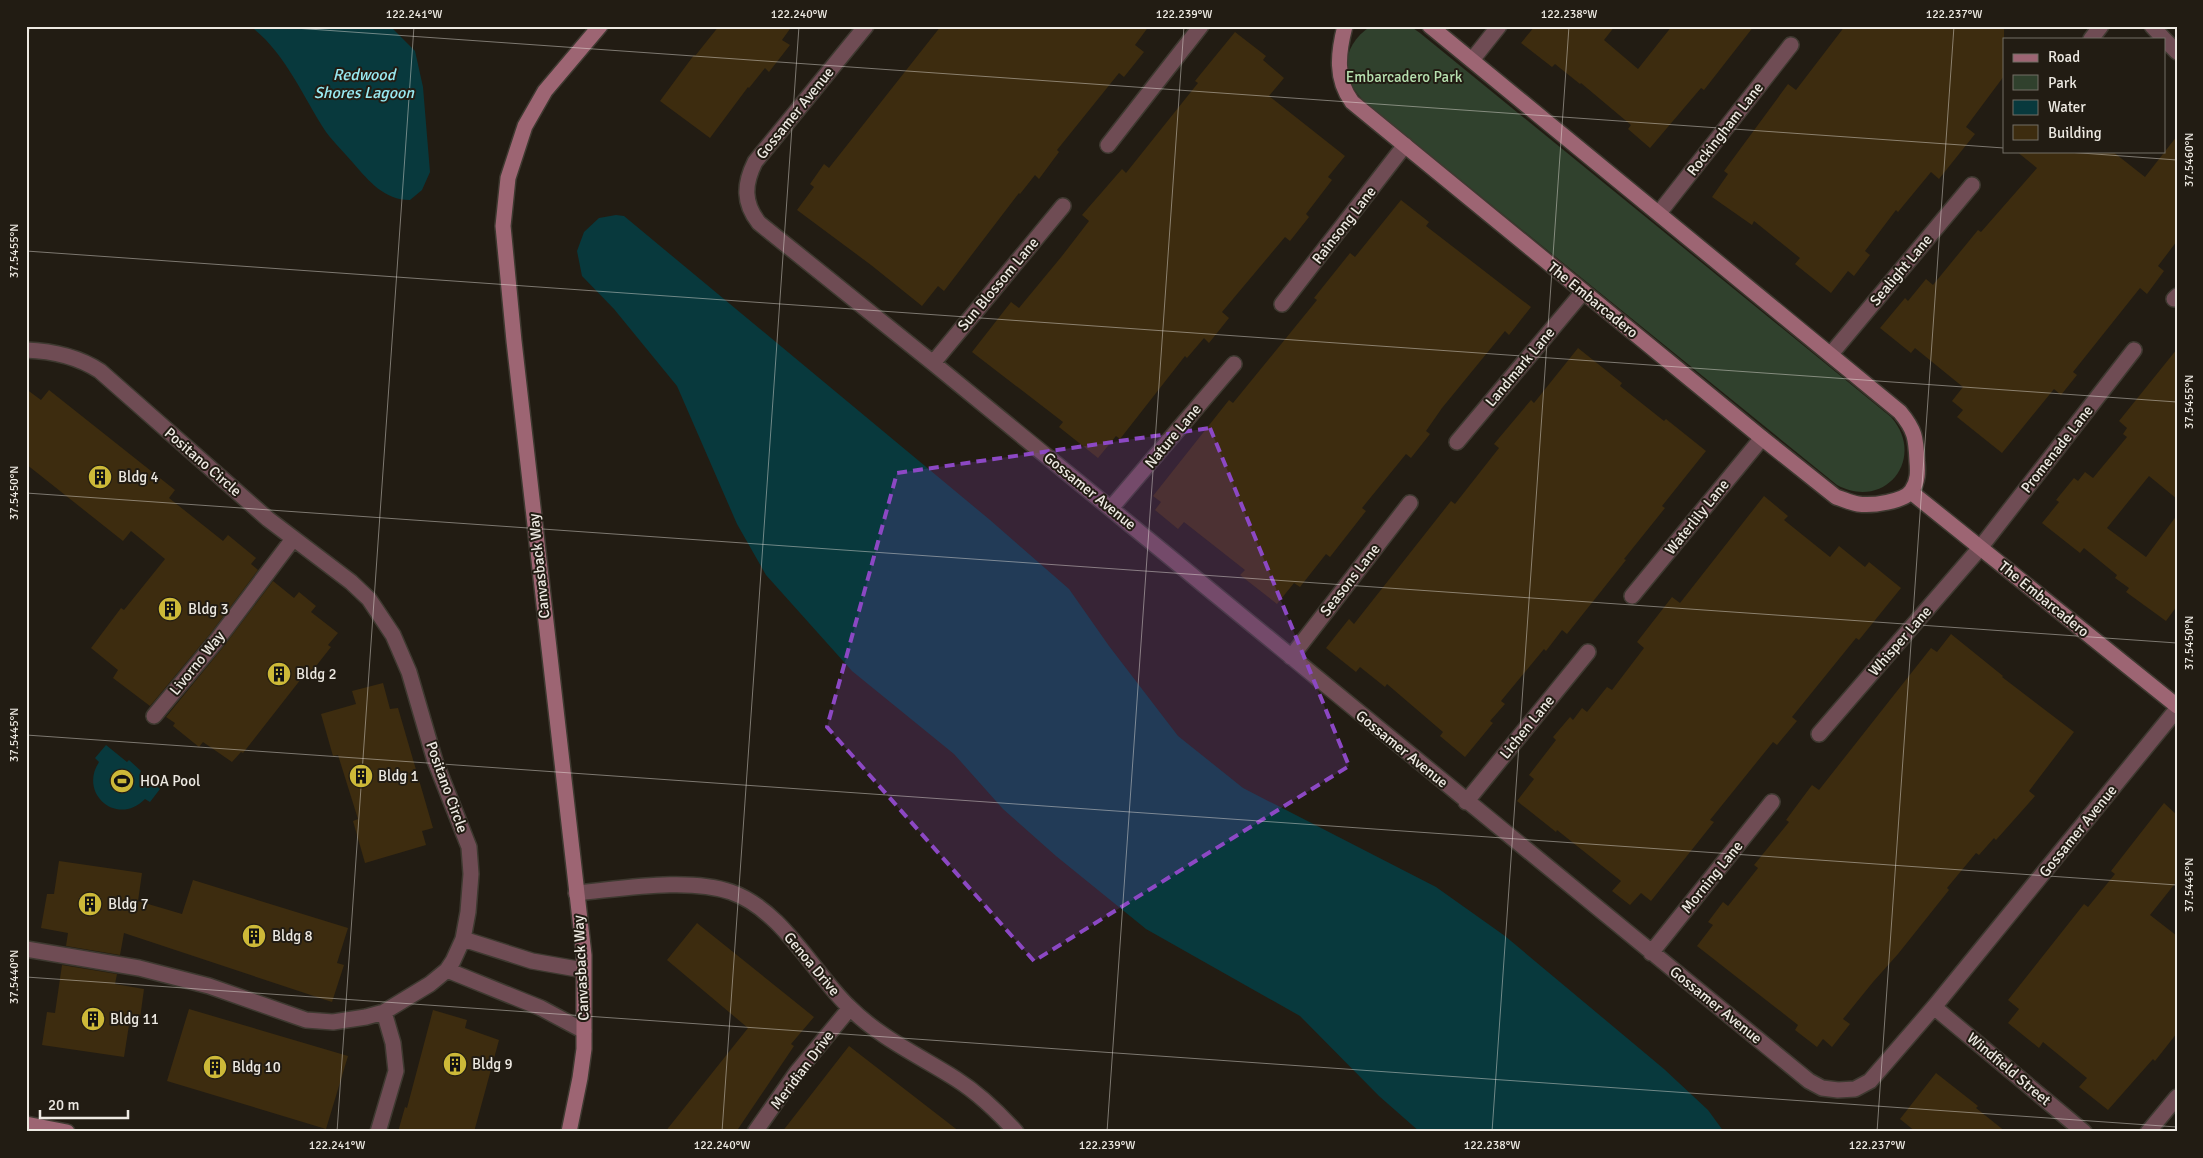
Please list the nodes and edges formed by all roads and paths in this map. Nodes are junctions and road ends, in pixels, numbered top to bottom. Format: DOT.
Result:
graph roads {
  1 [pos="600,26"];
  2 [pos="866,26"];
  3 [pos="1201,26"];
  4 [pos="1344,26"];
  5 [pos="1430,26"];
  6 [pos="1499,26"];
  7 [pos="2101,26"];
  8 [pos="2152,26"];
  9 [pos="2092,38"];
  10 [pos="2163,38"];
  11 [pos="2166,41"];
  12 [pos="1791,45"];
  13 [pos="2177,52"];
  14 [pos="1472,60"];
  15 [pos="1108,145"];
  16 [pos="1405,145"];
  17 [pos="1972,185"];
  18 [pos="1063,206"];
  19 [pos="1659,213"];
  20 [pos="1583,292"];
  21 [pos="1282,304"];
  22 [pos="26,350"];
  23 [pos="2134,350"];
  24 [pos="1831,354"];
  25 [pos="933,362"];
  26 [pos="1234,364"];
  27 [pos="1762,438"];
  28 [pos="1457,442"];
  29 [pos="1912,492"];
  30 [pos="1410,503"];
  31 [pos="1111,508"];
  32 [pos="294,539"];
  33 [pos="1980,548"];
  34 [pos="1632,596"];
  35 [pos="1588,652"];
  36 [pos="1291,657"];
  37 [pos="2177,707"];
  38 [pos="154,716"];
  39 [pos="1820,734"];
  40 [pos="1466,802"];
  41 [pos="1772,802"];
  42 [pos="576,893"];
  43 [pos="463,939"];
  44 [pos="26,949"];
  45 [pos="1651,953"];
  46 [pos="447,970"];
  47 [pos="583,970"];
  48 [pos="1934,1007"];
  49 [pos="850,1008"];
  50 [pos="384,1012"];
  51 [pos="584,1031"];
  52 [pos="2177,1097"];
  53 [pos="26,1124"];
  54 [pos="66,1132"];
  55 [pos="378,1132"];
  56 [pos="568,1132"];
  57 [pos="755,1132"];
  58 [pos="1016,1132"];
  59 [pos="2084,1132"];
  60 [pos="2148,1132"];
  1 -- 42 [label="street, Canvasback Way"];
  2 -- 25 [label="street, Gossamer Avenue"];
  3 -- 15 [label="street"];
  4 -- 16 [label="street, The Embarcadero"];
  5 -- 14 [label="street"];
  6 -- 14 [label="street"];
  7 -- 9 [label="street"];
  8 -- 10 [label="street"];
  11 -- 13 [label="street"];
  12 -- 19 [label="street, Rockingham Lane"];
  14 -- 19 [label="street"];
  16 -- 20 [label="street, The Embarcadero"];
  16 -- 21 [label="street, Rainsong Lane"];
  17 -- 24 [label="street, Sealight Lane"];
  18 -- 25 [label="street, Sun Blossom Lane"];
  19 -- 24 [label="street"];
  20 -- 27 [label="street, The Embarcadero"];
  20 -- 28 [label="street, Landmark Lane"];
  22 -- 32 [label="street, Positano Circle"];
  23 -- 33 [label="street, Promenade Lane"];
  24 -- 29 [label="street"];
  25 -- 31 [label="street, Gossamer Avenue"];
  26 -- 31 [label="street, Nature Lane"];
  27 -- 29 [label="street, The Embarcadero"];
  27 -- 34 [label="street, Waterlily Lane"];
  29 -- 33 [label="street, The Embarcadero"];
  30 -- 36 [label="street, Seasons Lane"];
  31 -- 36 [label="street, Gossamer Avenue"];
  32 -- 38 [label="street, Livorno Way"];
  32 -- 43 [label="street, Positano Circle"];
  33 -- 37 [label="street, The Embarcadero"];
  33 -- 39 [label="street, Whisper Lane"];
  35 -- 40 [label="street, Lichen Lane"];
  36 -- 40 [label="street, Gossamer Avenue"];
  37 -- 48 [label="street, Gossamer Avenue"];
  40 -- 45 [label="street, Gossamer Avenue"];
  41 -- 45 [label="street, Morning Lane"];
  42 -- 47 [label="street, Canvasback Way"];
  42 -- 49 [label="street, Genoa Drive"];
  43 -- 46 [label="street, Positano Circle"];
  43 -- 47 [label="street"];
  44 -- 50 [label="street, Positano Circle"];
  45 -- 48 [label="street, Gossamer Avenue"];
  46 -- 50 [label="street, Positano Circle"];
  46 -- 51 [label="street"];
  47 -- 51 [label="street, Canvasback Way"];
  48 -- 59 [label="street, Windfield Street"];
  49 -- 57 [label="street, Meridian Drive"];
  49 -- 58 [label="street, Genoa Drive"];
  50 -- 55 [label="street"];
  51 -- 56 [label="street, Canvasback Way"];
  52 -- 60 [label="street"];
  53 -- 54 [label="street"];
}
